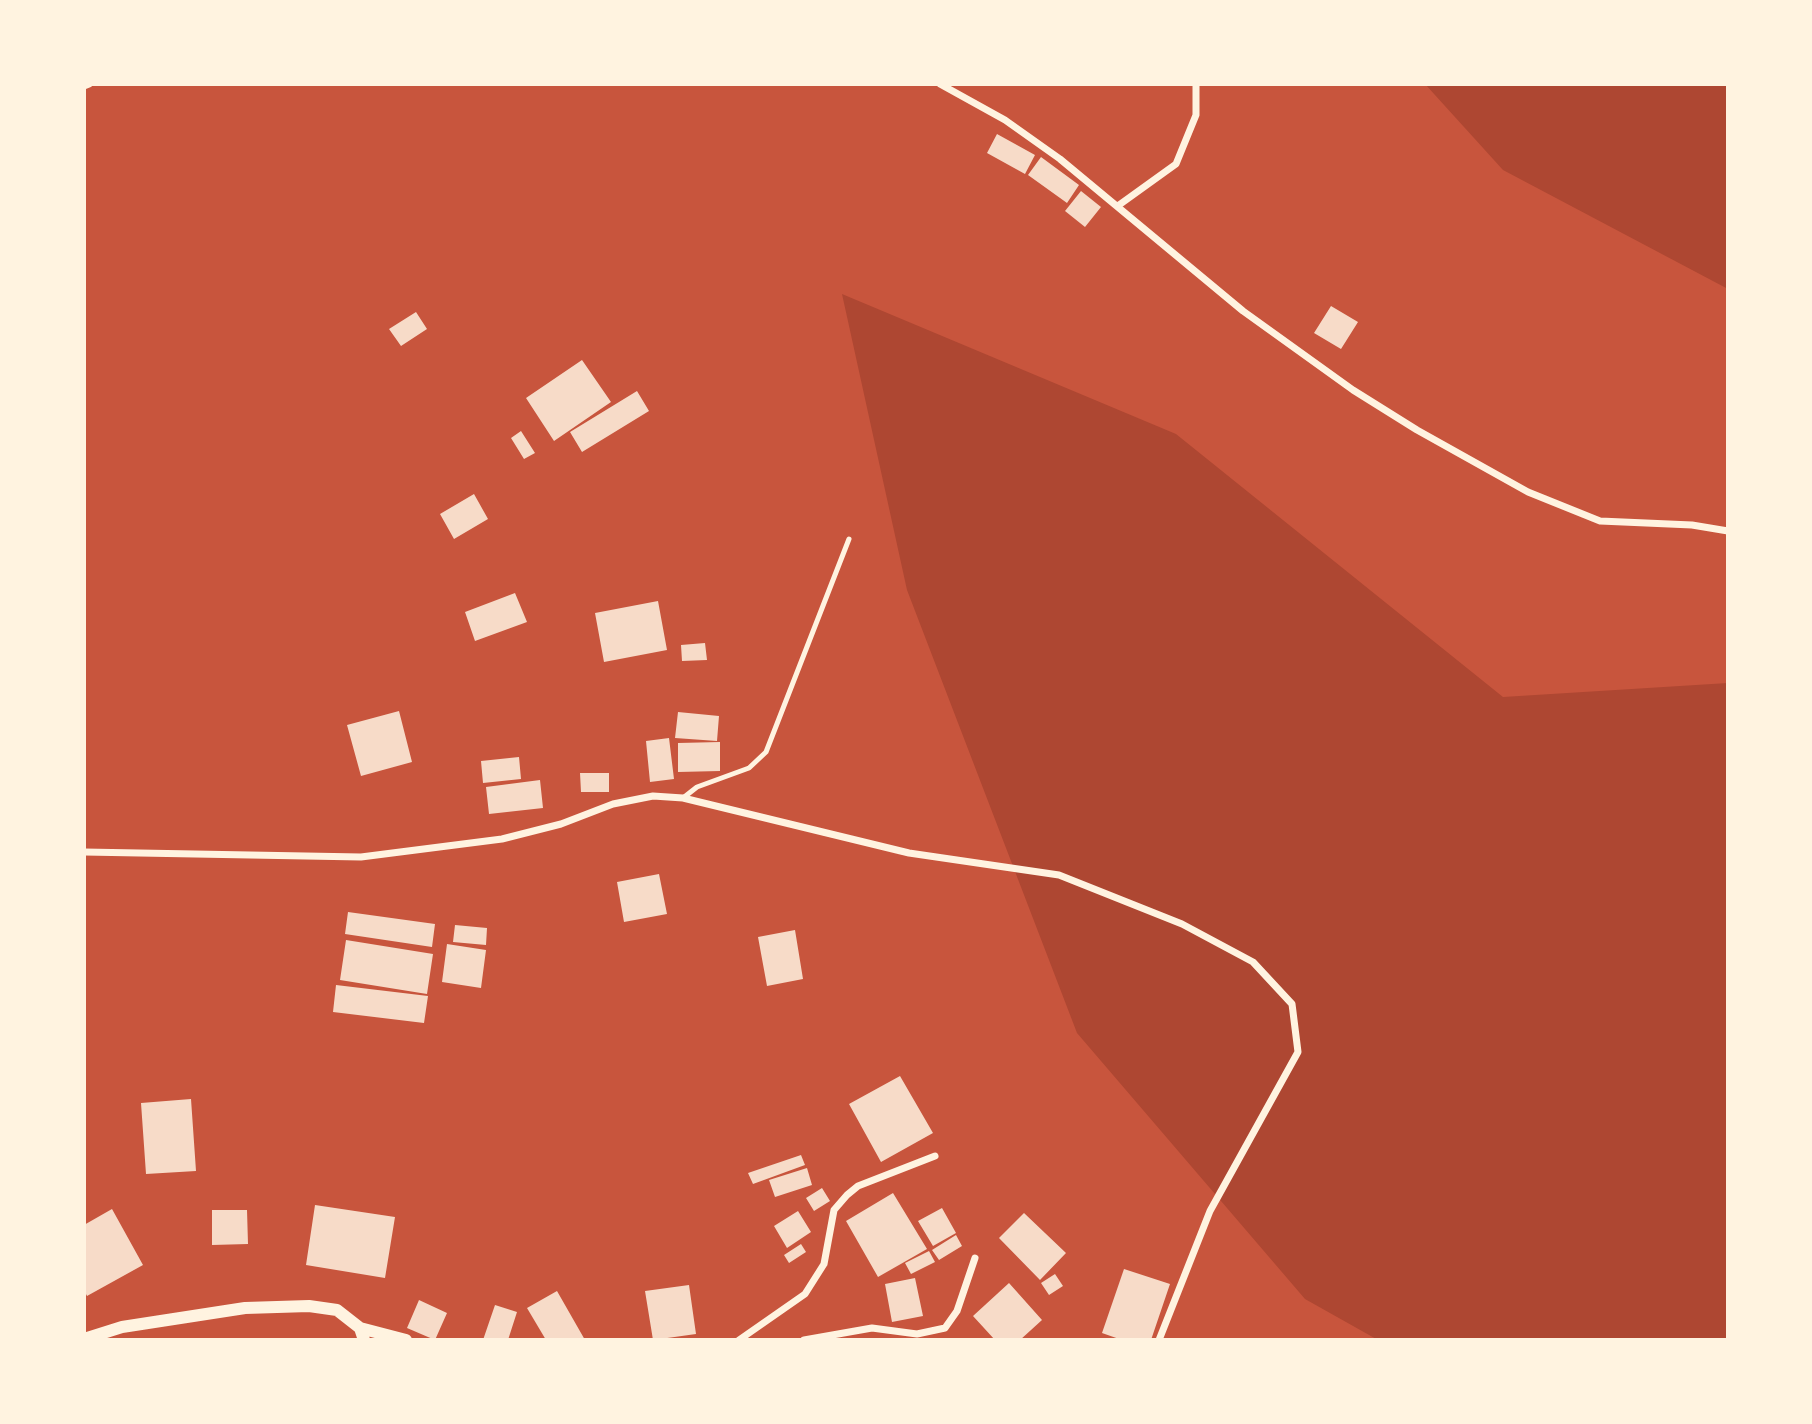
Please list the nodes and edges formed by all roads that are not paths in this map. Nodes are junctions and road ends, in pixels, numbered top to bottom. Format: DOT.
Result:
graph roads {
  1 [pos="940,84"];
  2 [pos="1196,84"];
  3 [pos="1119,205"];
  4 [pos="1728,530"];
  5 [pos="849,539"];
  6 [pos="683,798"];
  7 [pos="84,852"];
  8 [pos="935,1156"];
  9 [pos="975,1258"];
  10 [pos="362,1334"];
  11 [pos="84,1339"];
  12 [pos="406,1340"];
  13 [pos="739,1340"];
  14 [pos="804,1340"];
  15 [pos="1159,1340"];
  1 -- 3 [label="street"];
  2 -- 3 [label="street"];
  3 -- 4 [label="street"];
  5 -- 6 [label="lane"];
  6 -- 7 [label="street"];
  6 -- 15 [label="street"];
  8 -- 13 [label="street"];
  9 -- 14 [label="street"];
  10 -- 11 [label="street"];
  10 -- 12 [label="street"];
}
